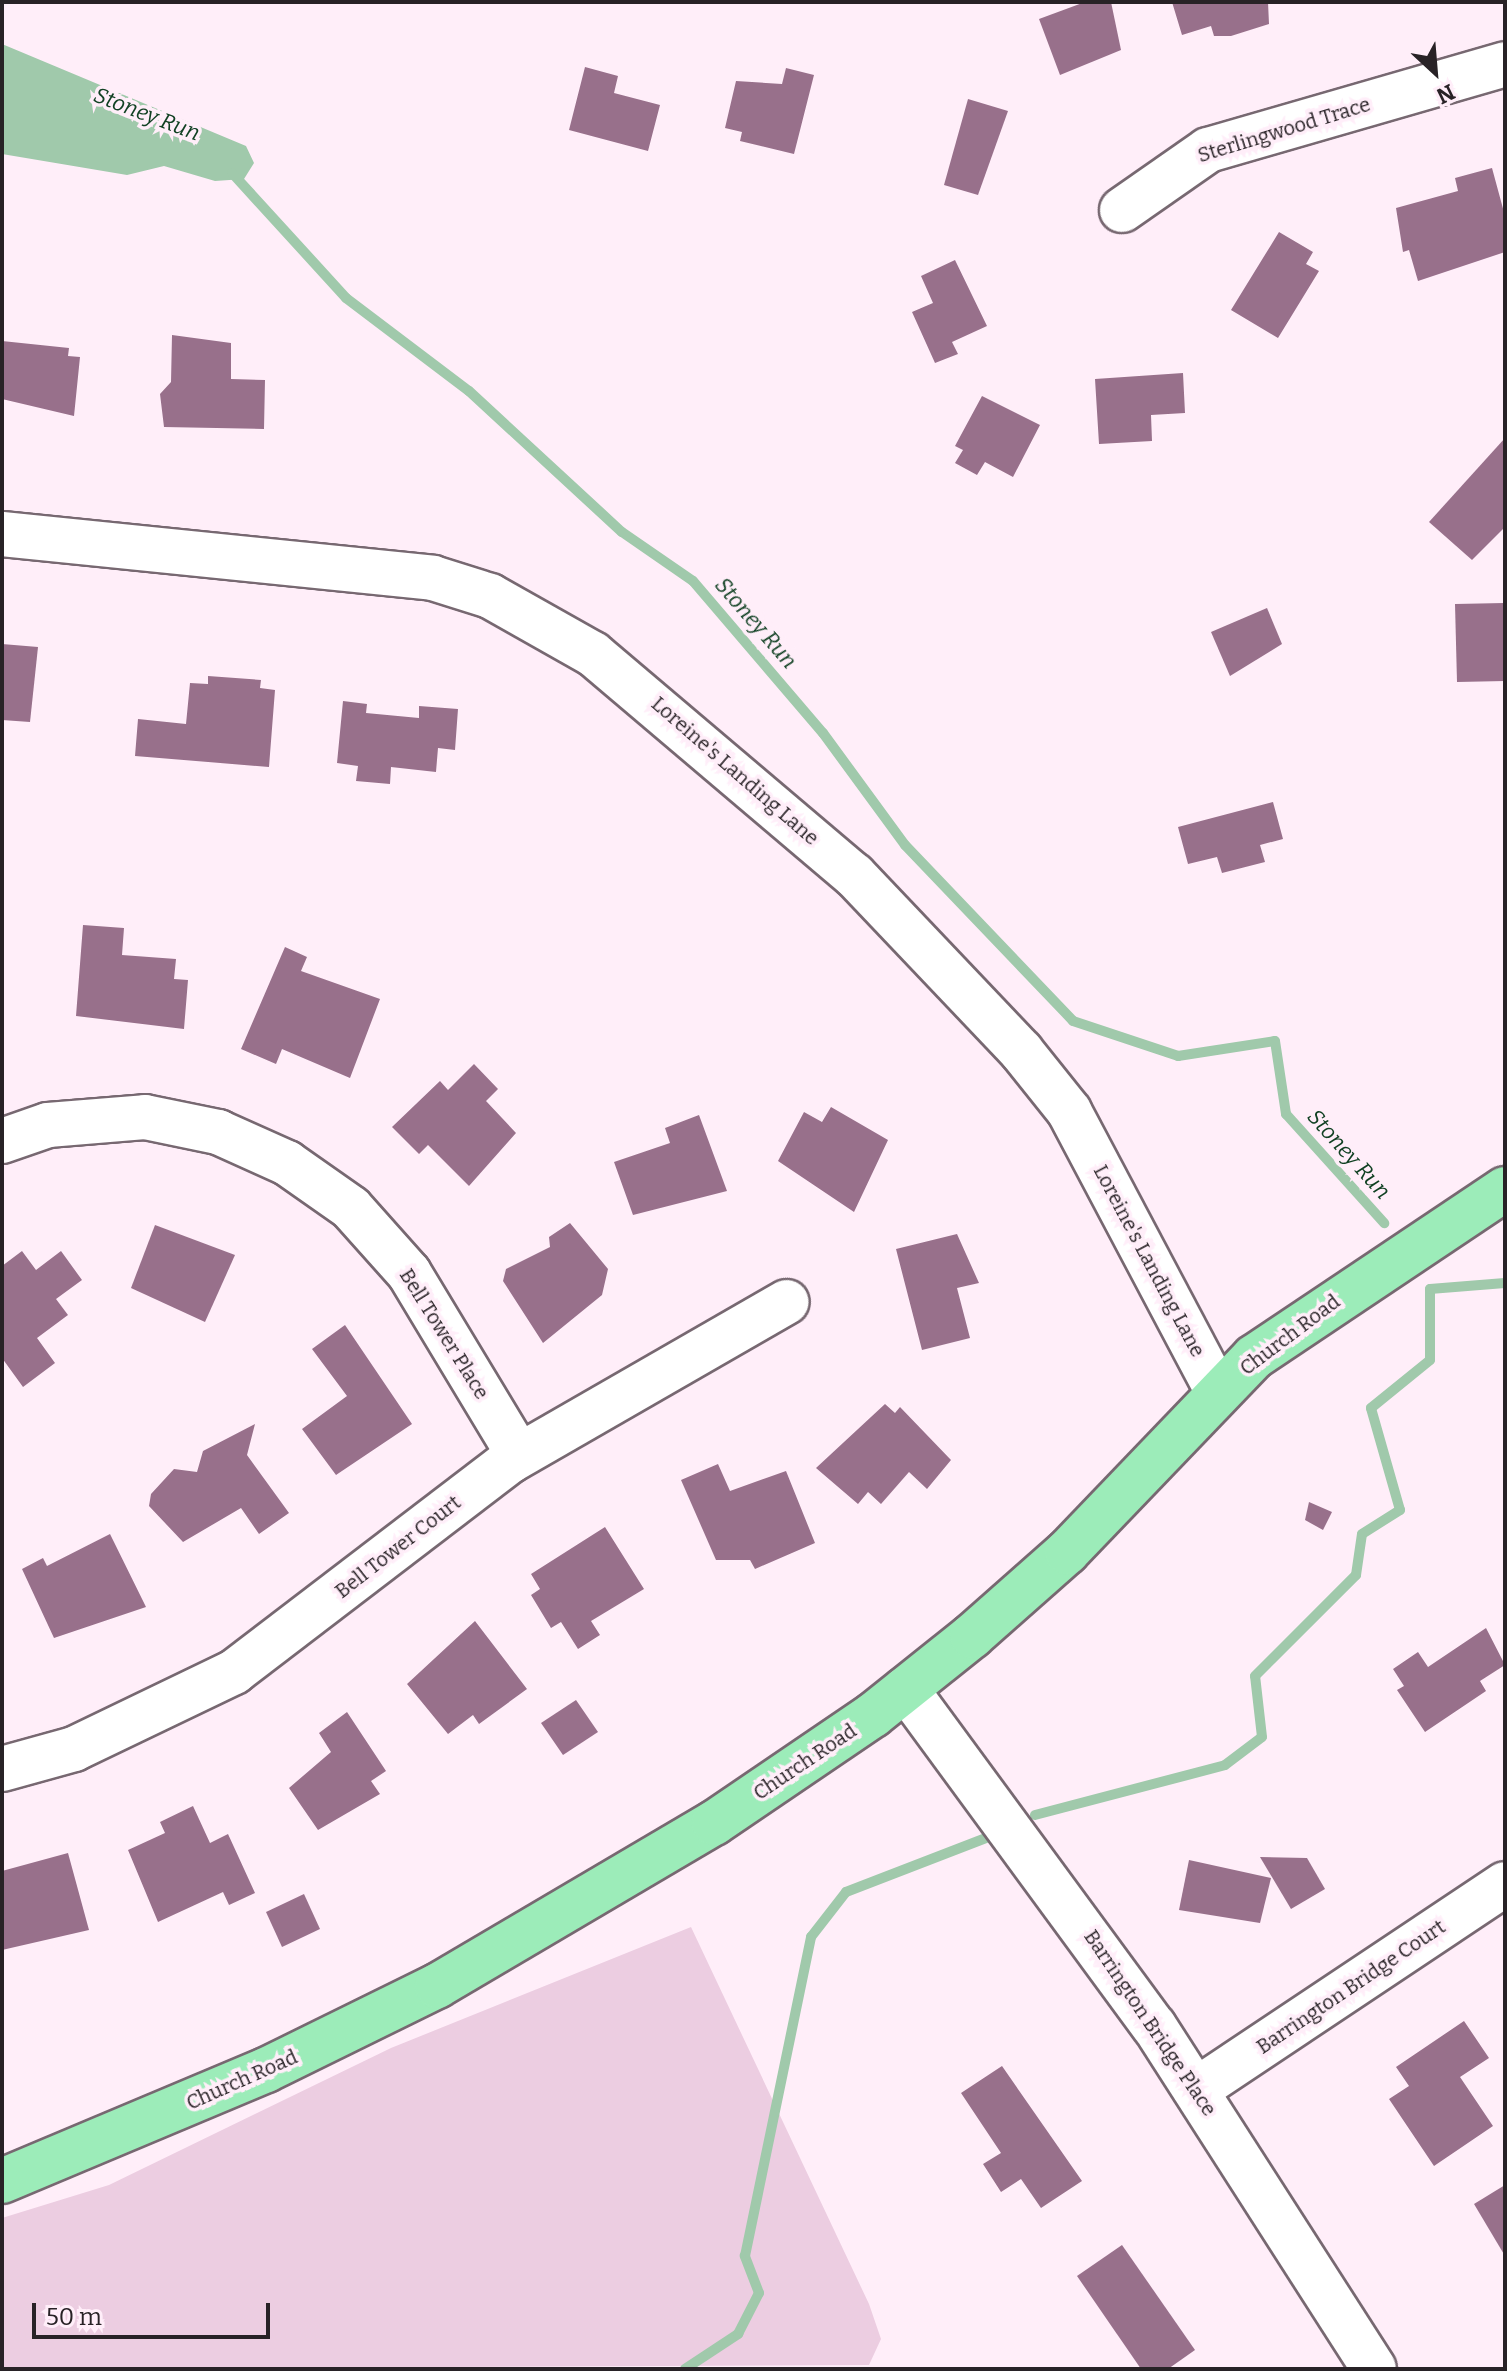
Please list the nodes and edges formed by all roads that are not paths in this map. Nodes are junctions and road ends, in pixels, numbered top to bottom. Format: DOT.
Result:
graph roads {
  1 [pos="1505,64"];
  2 [pos="1122,210"];
  3 [pos="2,534"];
  4 [pos="2,1141"];
  5 [pos="1505,1189"];
  6 [pos="786,1302"];
  7 [pos="1218,1392"];
  8 [pos="510,1461"];
  9 [pos="906,1689"];
  10 [pos="2,1769"];
  11 [pos="1505,1884"];
  12 [pos="1196,2090"];
  13 [pos="2,2181"];
  14 [pos="1374,2369"];
  1 -- 2 [label="street, Sterlingwood Trace"];
  3 -- 7 [label="street, Loreine's Landing Lane"];
  4 -- 8 [label="street, Bell Tower Place"];
  5 -- 7 [label="main road, Church Road"];
  6 -- 8 [label="street, Bell Tower Court"];
  7 -- 9 [label="main road, Church Road"];
  8 -- 10 [label="street, Bell Tower Court"];
  9 -- 12 [label="street, Barrington Bridge Place"];
  9 -- 13 [label="main road, Church Road"];
  11 -- 12 [label="street, Barrington Bridge Court"];
  12 -- 14 [label="street, Barrington Bridge Place"];
}
